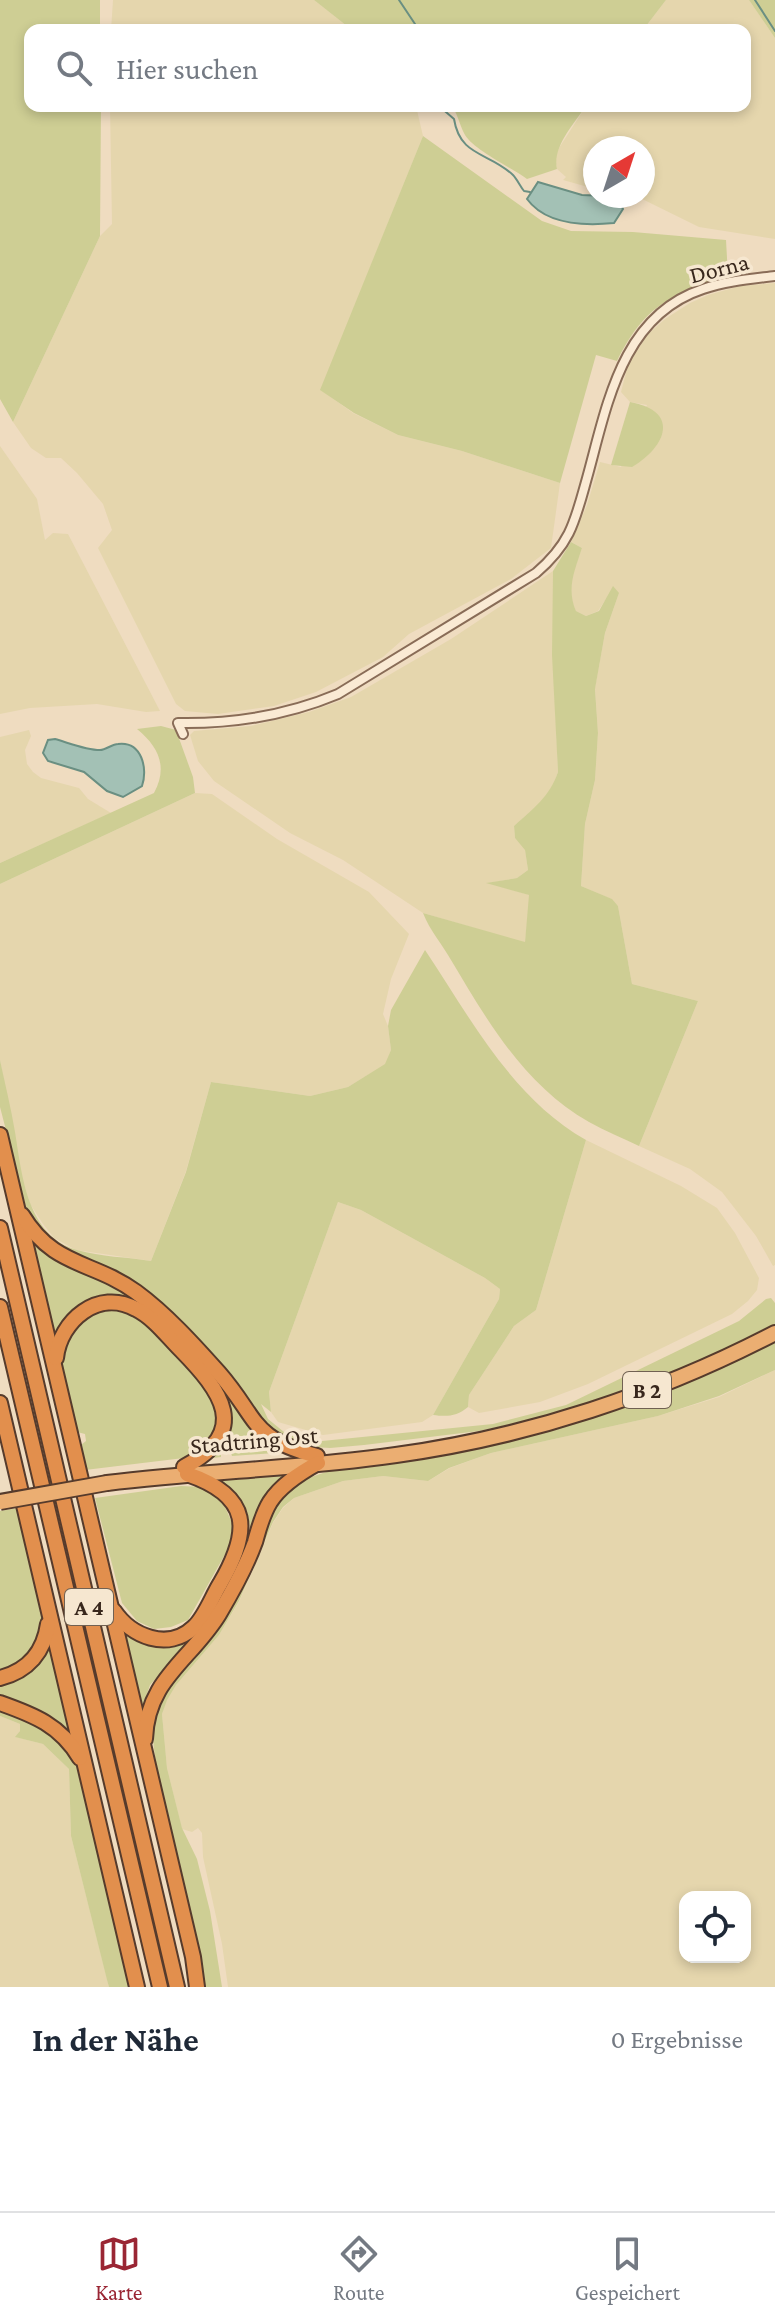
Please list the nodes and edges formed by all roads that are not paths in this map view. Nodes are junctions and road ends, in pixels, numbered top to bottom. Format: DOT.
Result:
graph roads {
  1 [pos="775,276"];
  2 [pos="183,734"];
  3 [pos="0,1135"];
  4 [pos="16,1204"];
  5 [pos="0,1228"];
  6 [pos="0,1307"];
  7 [pos="775,1333"];
  8 [pos="55,1370"];
  9 [pos="0,1403"];
  10 [pos="318,1460"];
  11 [pos="186,1471"];
  12 [pos="106,1480"];
  13 [pos="0,1495"];
  14 [pos="0,1502"];
  15 [pos="109,1604"];
  16 [pos="50,1615"];
  17 [pos="0,1678"];
  18 [pos="0,1703"];
  19 [pos="145,1755"];
  20 [pos="86,1768"];
  21 [pos="137,1987"];
  22 [pos="160,1987"];
  23 [pos="177,1987"];
  24 [pos="197,1987"];
  1 -- 2 [label="street, Dorna"];
  3 -- 4 [label="highway"];
  4 -- 8 [label="highway"];
  4 -- 10 [label="highway"];
  5 -- 23 [label="highway, A 4"];
  6 -- 22 [label="highway, A 4"];
  7 -- 10 [label="highway, Stadtring Ost / B 2"];
  8 -- 11 [label="highway"];
  8 -- 15 [label="highway"];
  9 -- 16 [label="highway"];
  10 -- 11 [label="highway, B 2"];
  10 -- 19 [label="highway"];
  11 -- 12 [label="highway, Stadtring Ost / B 2"];
  11 -- 15 [label="highway"];
  12 -- 13 [label="highway, Stadtring Ost / B 2"];
  12 -- 14 [label="highway, B 2, bridge"];
  15 -- 19 [label="highway"];
  16 -- 17 [label="highway"];
  16 -- 20 [label="highway"];
  18 -- 20 [label="highway"];
  19 -- 24 [label="highway"];
  20 -- 21 [label="highway"];
}
